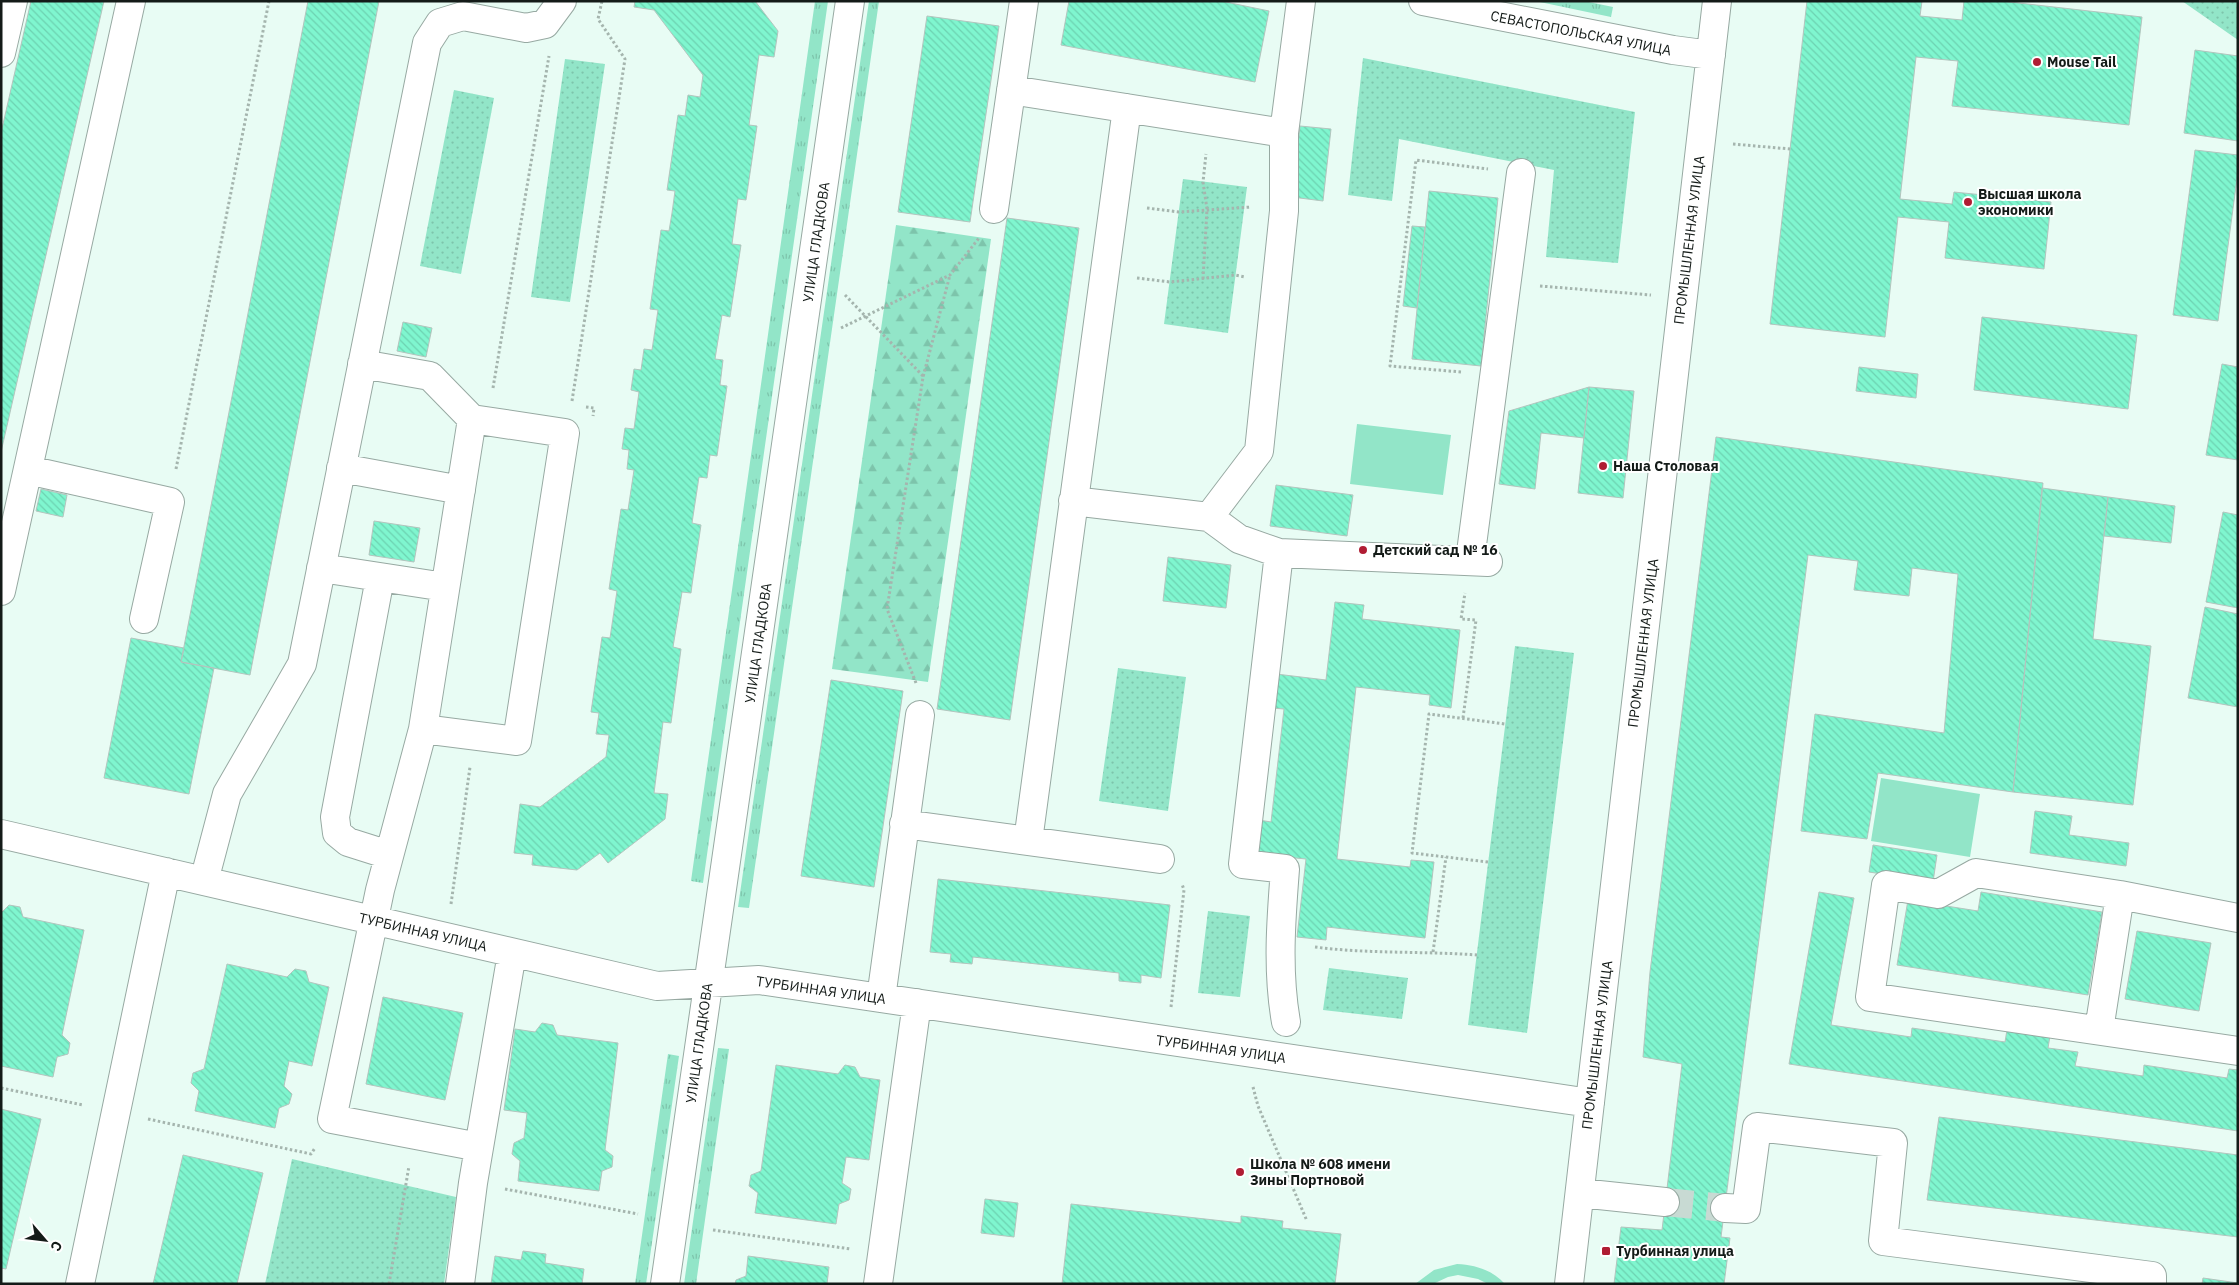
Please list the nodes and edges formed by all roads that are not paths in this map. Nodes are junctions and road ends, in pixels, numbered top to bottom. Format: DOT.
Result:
graph roads {
  1 [pos="13,1"];
  2 [pos="131,1"];
  3 [pos="562,1"];
  4 [pos="850,1"];
  5 [pos="1024,1"];
  6 [pos="1301,1"];
  7 [pos="1423,1"];
  8 [pos="1717,1"];
  9 [pos="1502,9"];
  10 [pos="1,53"];
  11 [pos="1711,55"];
  12 [pos="1011,90"];
  13 [pos="1126,108"];
  14 [pos="1284,133"];
  15 [pos="1520,173"];
  16 [pos="994,209"];
  17 [pos="362,364"];
  18 [pos="480,420"];
  19 [pos="341,468"];
  20 [pos="28,470"];
  21 [pos="461,490"];
  22 [pos="1074,501"];
  23 [pos="10,512"];
  24 [pos="1209,516"];
  25 [pos="1279,553"];
  26 [pos="321,568"];
  27 [pos="380,578"];
  28 [pos="445,587"];
  29 [pos="1,591"];
  30 [pos="144,619"];
  31 [pos="920,715"];
  32 [pos="423,729"];
  33 [pos="904,824"];
  34 [pos="1,834"];
  35 [pos="1028,841"];
  36 [pos="389,855"];
  37 [pos="1160,859"];
  38 [pos="166,872"];
  39 [pos="204,881"];
  40 [pos="2120,895"];
  41 [pos="2238,918"];
  42 [pos="372,920"];
  43 [pos="512,953"];
  44 [pos="708,983"];
  45 [pos="881,998"];
  46 [pos="917,1004"];
  47 [pos="1286,1022"];
  48 [pos="2099,1030"];
  49 [pos="2238,1051"];
  50 [pos="1590,1103"];
  51 [pos="479,1147"];
  52 [pos="1580,1193"];
  53 [pos="1665,1202"];
  54 [pos="1725,1208"];
  55 [pos="80,1284"];
  56 [pos="460,1284"];
  57 [pos="665,1284"];
  58 [pos="878,1284"];
  59 [pos="1569,1284"];
  60 [pos="2152,1284"];
  1 -- 10 [label="street"];
  2 -- 20 [label="street"];
  3 -- 17 [label="street"];
  4 -- 44 [label="street, УЛИЦА ГЛАДКОВА"];
  5 -- 12 [label="street"];
  6 -- 14 [label="street"];
  7 -- 9 [label="street, СЕВАСТОПОЛЬСКАЯ УЛИЦА"];
  8 -- 11 [label="street, ПРОМЫШЛЕННАЯ УЛИЦА"];
  9 -- 11 [label="street, СЕВАСТОПОЛЬСКАЯ УЛИЦА"];
  11 -- 50 [label="street, ПРОМЫШЛЕННАЯ УЛИЦА"];
  12 -- 13 [label="street"];
  12 -- 16 [label="street"];
  13 -- 14 [label="street"];
  13 -- 22 [label="street"];
  14 -- 24 [label="street"];
  15 -- 25 [label="street"];
  17 -- 18 [label="street"];
  17 -- 19 [label="street"];
  18 -- 21 [label="street"];
  18 -- 32 [label="street"];
  19 -- 21 [label="street"];
  19 -- 26 [label="street"];
  20 -- 23 [label="street"];
  20 -- 30 [label="street"];
  21 -- 28 [label="street"];
  22 -- 24 [label="street"];
  22 -- 35 [label="street"];
  23 -- 29 [label="street"];
  24 -- 25 [label="street"];
  25 -- 47 [label="street"];
  26 -- 27 [label="street"];
  26 -- 39 [label="street"];
  27 -- 28 [label="street"];
  27 -- 36 [label="street"];
  28 -- 32 [label="street"];
  31 -- 33 [label="street"];
  32 -- 36 [label="street"];
  33 -- 35 [label="street"];
  33 -- 45 [label="street"];
  34 -- 38 [label="street, ТУРБИННАЯ УЛИЦА"];
  35 -- 37 [label="street"];
  36 -- 42 [label="street"];
  38 -- 39 [label="street, ТУРБИННАЯ УЛИЦА"];
  38 -- 55 [label="street"];
  39 -- 42 [label="street, ТУРБИННАЯ УЛИЦА"];
  40 -- 41 [label="street"];
  40 -- 48 [label="street"];
  40 -- 48 [label="street"];
  42 -- 43 [label="street, ТУРБИННАЯ УЛИЦА"];
  42 -- 51 [label="street"];
  43 -- 44 [label="street, ТУРБИННАЯ УЛИЦА"];
  43 -- 51 [label="street"];
  44 -- 45 [label="street, ТУРБИННАЯ УЛИЦА"];
  44 -- 57 [label="street, УЛИЦА ГЛАДКОВА"];
  45 -- 46 [label="street, ТУРБИННАЯ УЛИЦА"];
  46 -- 50 [label="street, ТУРБИННАЯ УЛИЦА"];
  46 -- 58 [label="street"];
  48 -- 49 [label="street"];
  50 -- 52 [label="street, ПРОМЫШЛЕННАЯ УЛИЦА"];
  51 -- 56 [label="street"];
  52 -- 53 [label="street"];
  52 -- 59 [label="street, ПРОМЫШЛЕННАЯ УЛИЦА"];
  54 -- 60 [label="street"];
}
